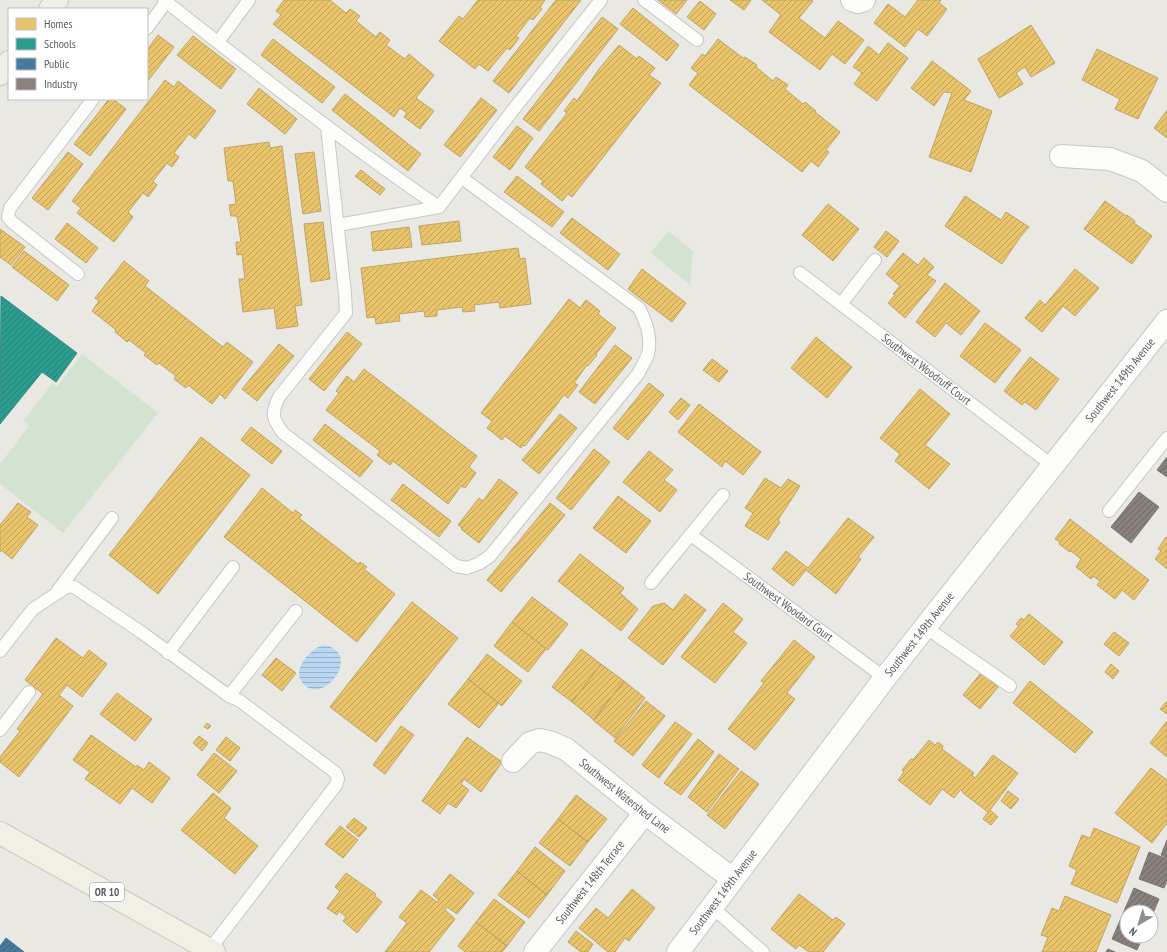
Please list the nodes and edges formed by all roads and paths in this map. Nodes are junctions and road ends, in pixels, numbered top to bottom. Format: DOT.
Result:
graph roads {
  1 [pos="57,0"];
  2 [pos="249,0"];
  3 [pos="601,0"];
  4 [pos="644,0"];
  5 [pos="852,0"];
  6 [pos="864,0"];
  7 [pos="167,1"];
  8 [pos="51,8"];
  9 [pos="148,27"];
  10 [pos="696,40"];
  11 [pos="218,42"];
  12 [pos="8,63"];
  13 [pos="0,74"];
  14 [pos="92,100"];
  15 [pos="327,127"];
  16 [pos="1060,156"];
  17 [pos="462,178"];
  18 [pos="1167,191"];
  19 [pos="439,207"];
  20 [pos="338,225"];
  21 [pos="875,260"];
  22 [pos="800,272"];
  23 [pos="78,274"];
  24 [pos="841,304"];
  25 [pos="1163,333"];
  26 [pos="1167,438"];
  27 [pos="1053,466"];
  28 [pos="723,496"];
  29 [pos="1109,511"];
  30 [pos="112,518"];
  31 [pos="691,535"];
  32 [pos="234,567"];
  33 [pos="651,583"];
  34 [pos="55,594"];
  35 [pos="296,611"];
  36 [pos="925,627"];
  37 [pos="4,638"];
  38 [pos="0,651"];
  39 [pos="168,653"];
  40 [pos="886,678"];
  41 [pos="1010,686"];
  42 [pos="29,692"];
  43 [pos="229,696"];
  44 [pos="0,730"];
  45 [pos="513,761"];
  46 [pos="645,813"];
  47 [pos="0,833"];
  48 [pos="733,879"];
  49 [pos="712,907"];
  50 [pos="212,951"];
  51 [pos="535,952"];
  52 [pos="678,952"];
  53 [pos="763,952"];
  1 -- 8 [label="main road"];
  2 -- 11 [label="lane"];
  3 -- 17 [label="lane"];
  4 -- 10 [label="lane"];
  5 -- 6 [label="street"];
  7 -- 9 [label="lane"];
  7 -- 11 [label="lane"];
  11 -- 15 [label="lane"];
  12 -- 13 [label="main road"];
  14 -- 23 [label="lane"];
  15 -- 19 [label="lane"];
  15 -- 20 [label="lane"];
  16 -- 18 [label="street"];
  17 -- 19 [label="lane"];
  17 -- 20 [label="lane"];
  19 -- 20 [label="lane"];
  21 -- 24 [label="lane"];
  22 -- 24 [label="lane, Southwest Woodruff Court"];
  24 -- 27 [label="lane, Southwest Woodruff Court"];
  25 -- 27 [label="street, Southwest 149th Avenue"];
  26 -- 29 [label="lane"];
  27 -- 36 [label="street, Southwest 149th Avenue"];
  28 -- 31 [label="lane"];
  30 -- 34 [label="lane"];
  31 -- 33 [label="lane"];
  31 -- 40 [label="lane, Southwest Woodard Court"];
  32 -- 39 [label="lane"];
  34 -- 37 [label="lane"];
  34 -- 39 [label="lane"];
  35 -- 43 [label="lane"];
  36 -- 40 [label="street, Southwest 149th Avenue"];
  36 -- 41 [label="lane"];
  37 -- 38 [label="lane"];
  39 -- 43 [label="lane"];
  40 -- 48 [label="street, Southwest 149th Avenue"];
  42 -- 44 [label="lane"];
  43 -- 50 [label="lane"];
  45 -- 46 [label="street, Southwest Watershed Lane"];
  46 -- 48 [label="street, Southwest Watershed Lane"];
  46 -- 51 [label="street, Southwest 148th Terrace"];
  47 -- 50 [label="main road, OR 10"];
  48 -- 49 [label="street, Southwest 149th Avenue"];
  49 -- 52 [label="street, Southwest 149th Avenue"];
  49 -- 53 [label="lane"];
}
